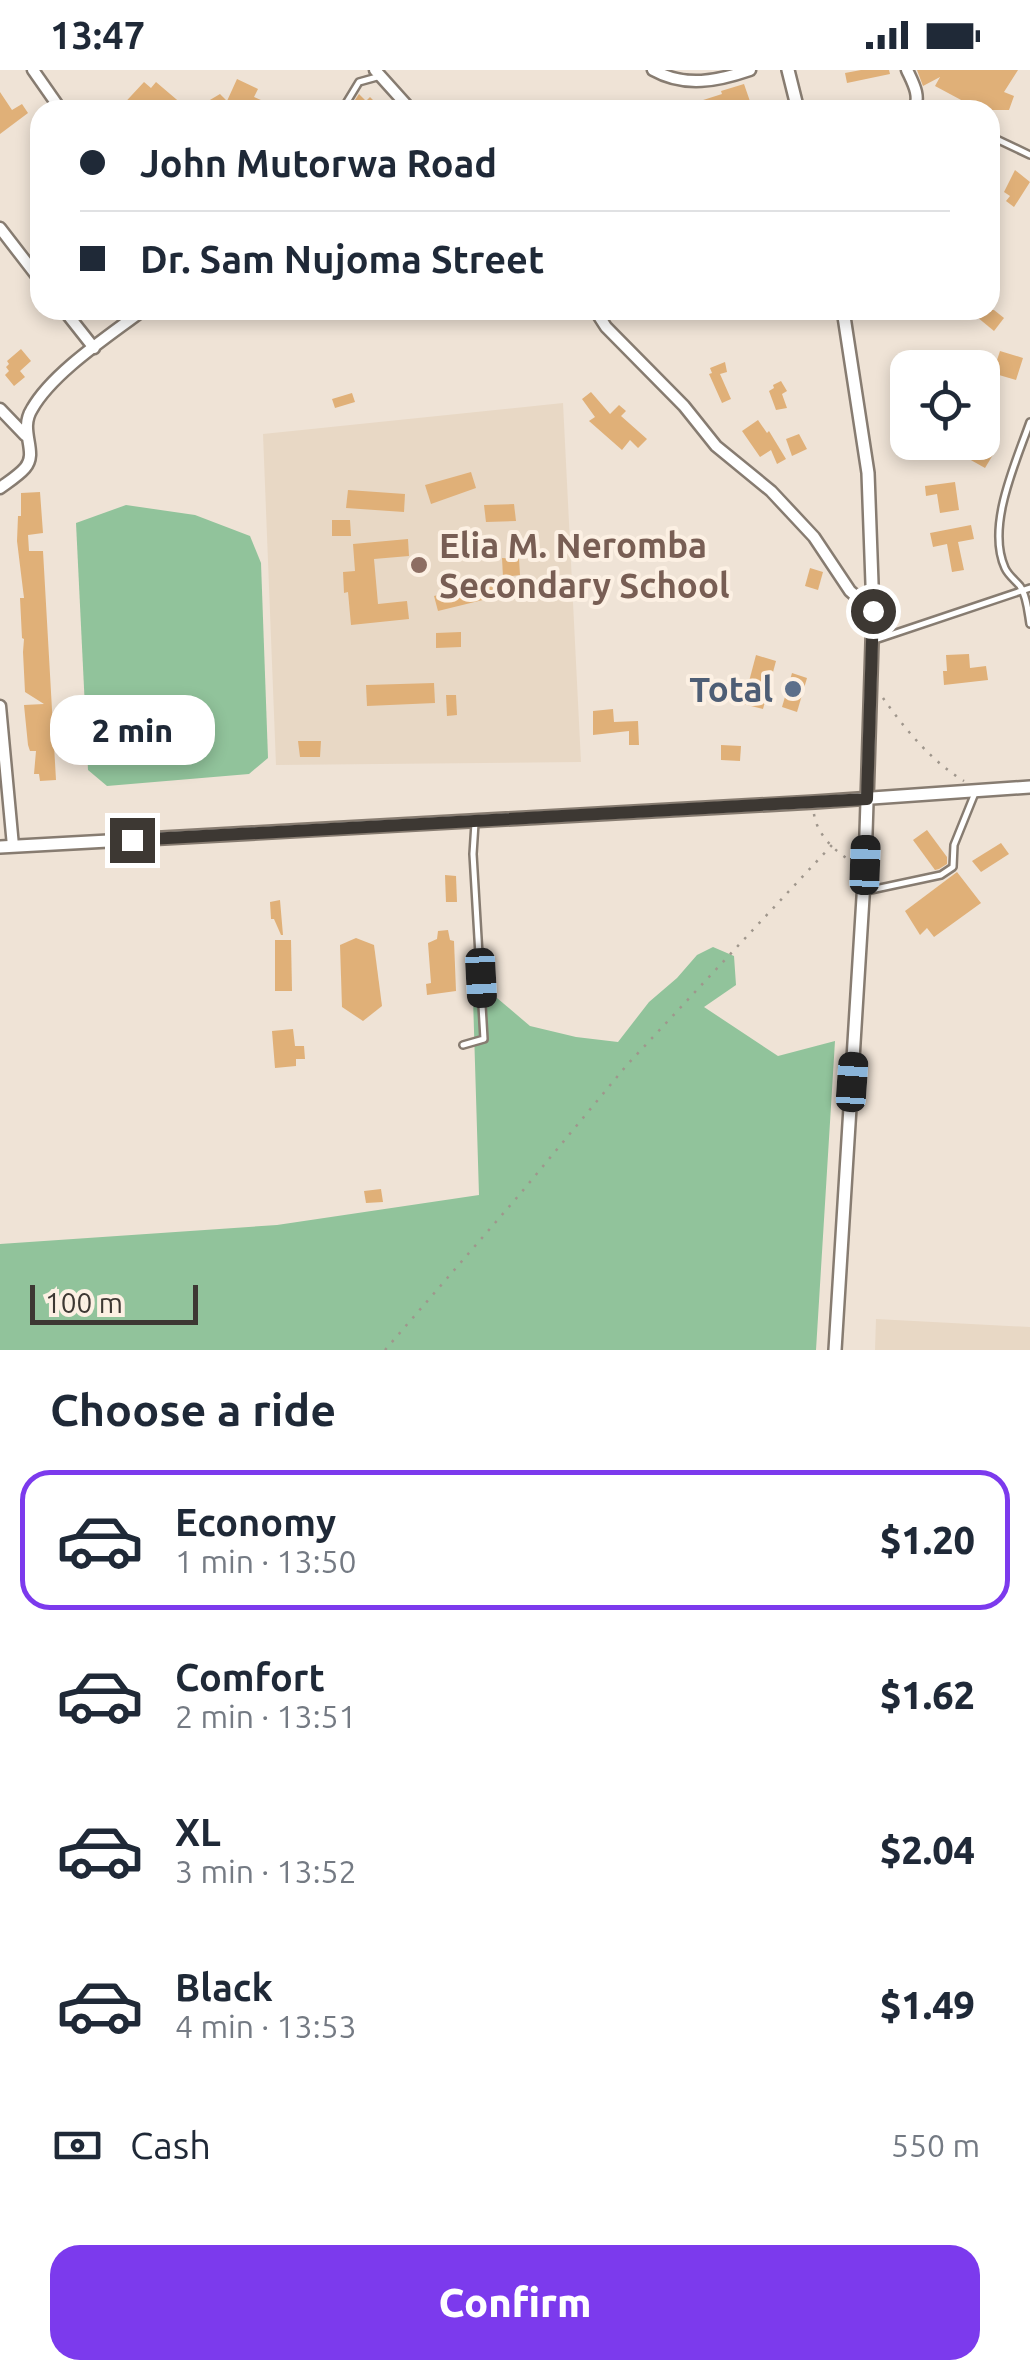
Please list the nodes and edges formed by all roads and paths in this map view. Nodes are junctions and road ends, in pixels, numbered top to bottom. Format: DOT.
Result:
graph roads {
  1 [pos="33,70"];
  2 [pos="653,70"];
  3 [pos="750,70"];
  4 [pos="788,70"];
  5 [pos="907,70"];
  6 [pos="380,72"];
  7 [pos="54,100"];
  8 [pos="348,100"];
  9 [pos="402,100"];
  10 [pos="796,100"];
  11 [pos="917,100"];
  12 [pos="1000,140"];
  13 [pos="1030,154"];
  14 [pos="0,228"];
  15 [pos="30,267"];
  16 [pos="72,320"];
  17 [pos="130,320"];
  18 [pos="601,320"];
  19 [pos="845,320"];
  20 [pos="94,348"];
  21 [pos="0,409"];
  22 [pos="1030,422"];
  23 [pos="26,435"];
  24 [pos="0,488"];
  25 [pos="1026,589"];
  26 [pos="873,611"];
  27 [pos="1030,624"];
  28 [pos="872,641"];
  29 [pos="871,668"];
  30 [pos="0,706"];
  31 [pos="1030,787"];
  32 [pos="976,789"];
  33 [pos="867,799"];
  34 [pos="814,802"];
  35 [pos="475,820"];
  36 [pos="832,845"];
  37 [pos="7,846"];
  38 [pos="865,865"];
  39 [pos="863,892"];
  40 [pos="462,1045"];
  41 [pos="385,1350"];
  42 [pos="836,1350"];
  1 -- 7 [label="street"];
  2 -- 3 [label="street"];
  4 -- 10 [label="street"];
  5 -- 11 [label="street"];
  6 -- 8 [label="lane"];
  6 -- 9 [label="street"];
  12 -- 13 [label="lane"];
  14 -- 15 [label="street"];
  16 -- 20 [label="street"];
  17 -- 20 [label="street"];
  18 -- 26 [label="street"];
  19 -- 26 [label="street"];
  20 -- 23 [label="street"];
  21 -- 23 [label="street"];
  22 -- 25 [label="lane"];
  23 -- 24 [label="street"];
  25 -- 27 [label="lane"];
  25 -- 28 [label="lane"];
  26 -- 28 [label="street"];
  28 -- 29 [label="street"];
  29 -- 32 [label="path"];
  29 -- 33 [label="street"];
  30 -- 37 [label="street"];
  31 -- 32 [label="street"];
  32 -- 33 [label="street"];
  32 -- 39 [label="lane"];
  33 -- 34 [label="street"];
  33 -- 38 [label="street"];
  34 -- 35 [label="street"];
  34 -- 36 [label="path"];
  35 -- 37 [label="street"];
  35 -- 40 [label="lane"];
  36 -- 38 [label="path"];
  36 -- 41 [label="path"];
  38 -- 39 [label="street"];
  39 -- 42 [label="street"];
}
